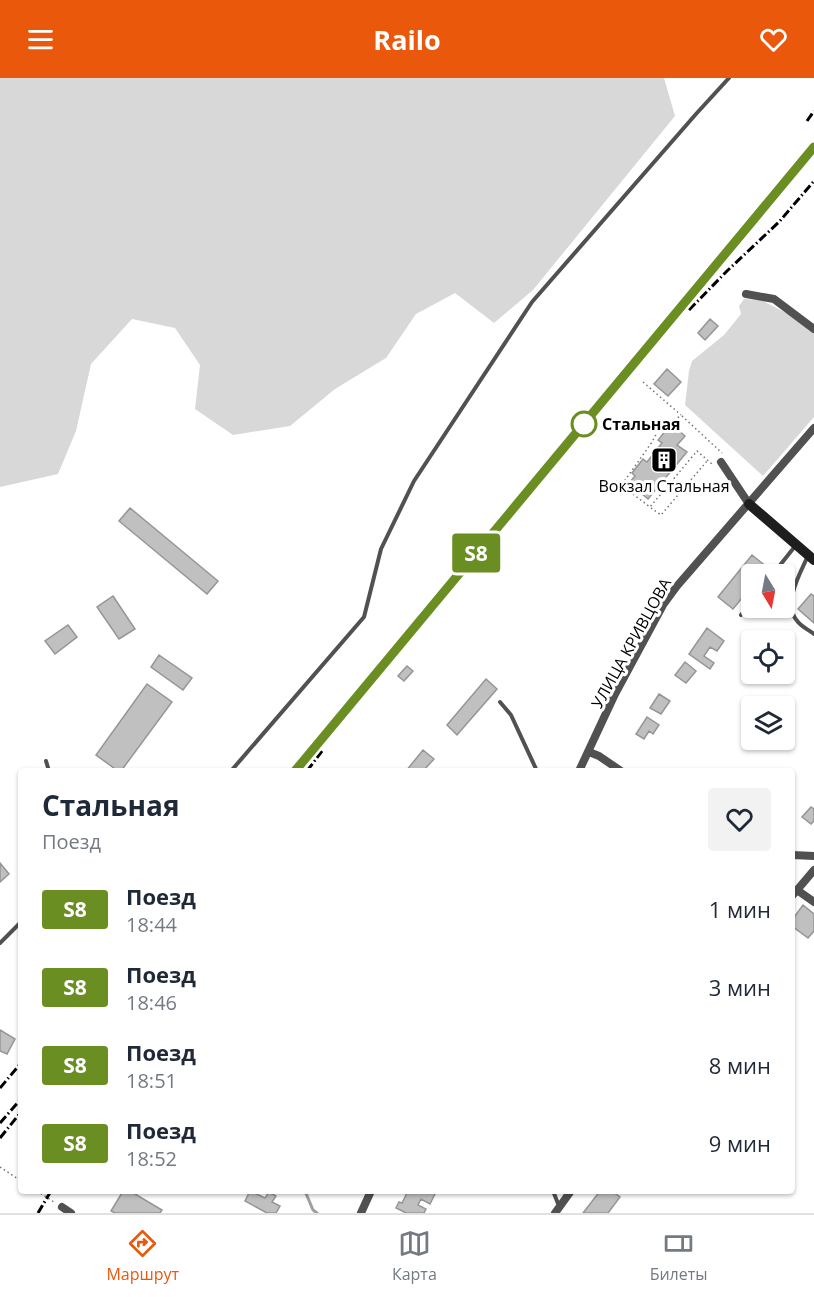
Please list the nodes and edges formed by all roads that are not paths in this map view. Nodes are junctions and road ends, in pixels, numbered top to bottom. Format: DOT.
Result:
graph roads {
  1 [pos="729,78"];
  2 [pos="746,294"];
  3 [pos="814,328"];
  4 [pos="814,428"];
  5 [pos="721,462"];
  6 [pos="749,504"];
  7 [pos="796,544"];
  8 [pos="811,558"];
  9 [pos="780,564"];
  10 [pos="814,634"];
  11 [pos="500,702"];
  12 [pos="589,752"];
  13 [pos="45,761"];
  14 [pos="48,768"];
  15 [pos="234,768"];
  16 [pos="536,768"];
  17 [pos="581,768"];
  18 [pos="617,768"];
  19 [pos="795,855"];
  20 [pos="814,856"];
  21 [pos="814,870"];
  22 [pos="795,892"];
  23 [pos="795,893"];
  24 [pos="814,902"];
  25 [pos="18,925"];
  26 [pos="0,943"];
  27 [pos="370,1194"];
  28 [pos="554,1194"];
  29 [pos="569,1194"];
  30 [pos="62,1207"];
  31 [pos="557,1210"];
  32 [pos="362,1212"];
  33 [pos="71,1213"];
  1 -- 15 [label="lane"];
  2 -- 3 [label="street"];
  4 -- 6 [label="street, УЛИЦА КРИВЦОВА"];
  5 -- 6 [label="street"];
  6 -- 7 [label="street"];
  6 -- 12 [label="street, УЛИЦА КРИВЦОВА"];
  7 -- 8 [label="street"];
  7 -- 9 [label="lane"];
  8 -- 10 [label="lane"];
  11 -- 16 [label="lane"];
  12 -- 17 [label="street, УЛИЦА КРИВЦОВА"];
  12 -- 18 [label="street"];
  13 -- 14 [label="lane"];
  19 -- 20 [label="street"];
  21 -- 22 [label="street"];
  23 -- 24 [label="street"];
  25 -- 26 [label="lane"];
  27 -- 32 [label="street"];
  28 -- 31 [label="lane"];
  29 -- 31 [label="street"];
  30 -- 33 [label="street"];
}
